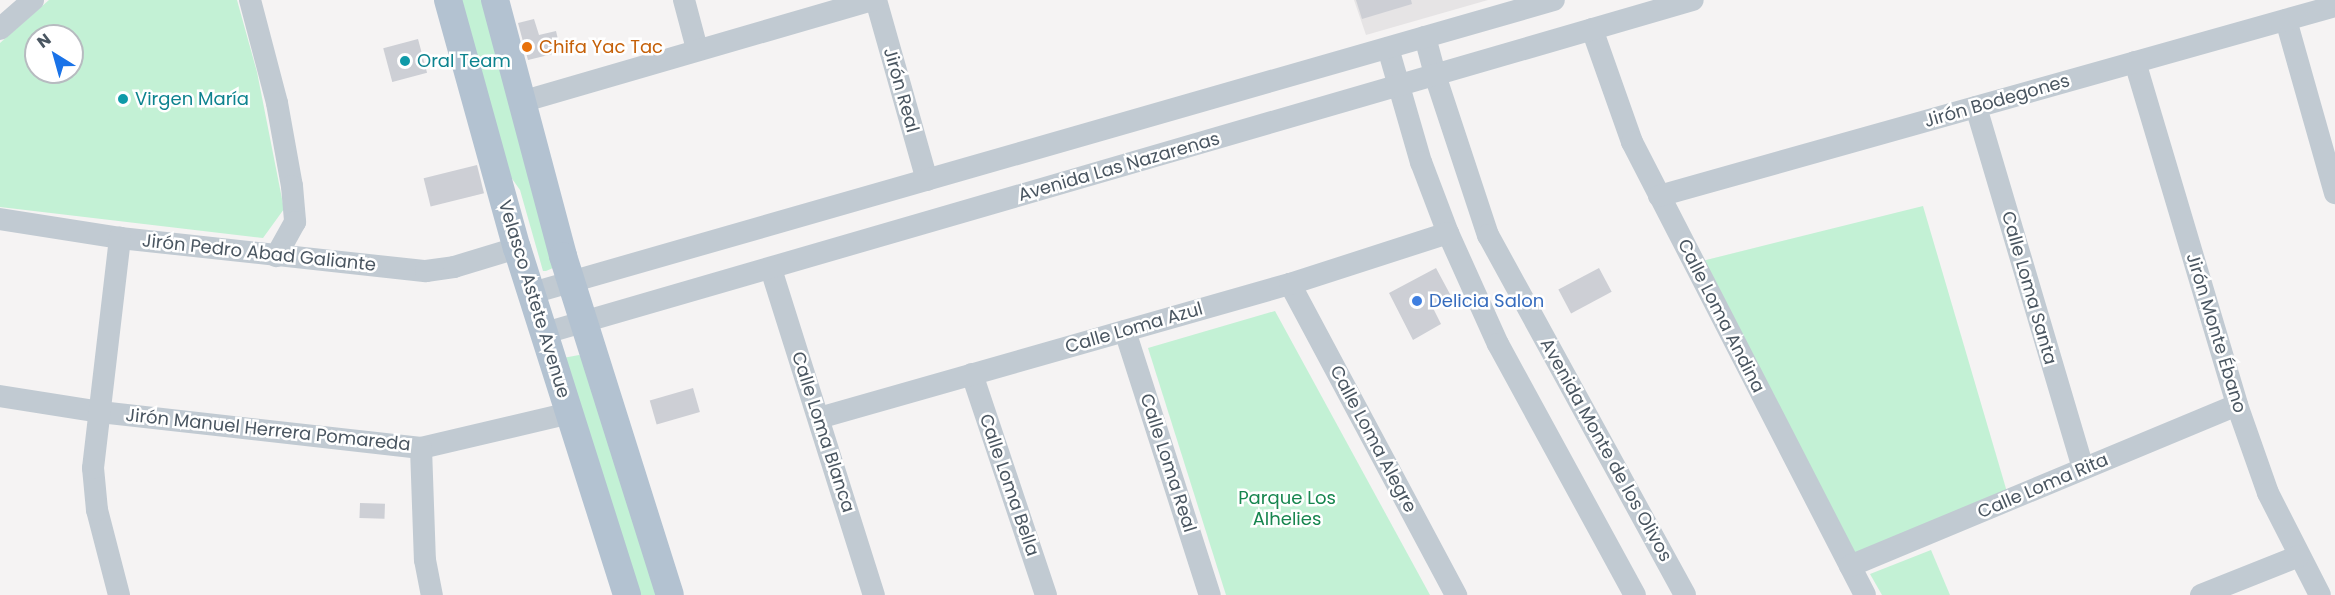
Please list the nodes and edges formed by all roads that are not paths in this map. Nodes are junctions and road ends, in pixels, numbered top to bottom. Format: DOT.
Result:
graph roads {
  1 [pos="33,0"];
  2 [pos="250,0"];
  3 [pos="448,0"];
  4 [pos="495,0"];
  5 [pos="684,0"];
  6 [pos="874,0"];
  7 [pos="1554,0"];
  8 [pos="1694,0"];
  9 [pos="2335,6"];
  10 [pos="2286,20"];
  11 [pos="0,30"];
  12 [pos="1592,30"];
  13 [pos="1425,37"];
  14 [pos="1388,48"];
  15 [pos="697,50"];
  16 [pos="2135,62"];
  17 [pos="1435,75"];
  18 [pos="1398,86"];
  19 [pos="521,102"];
  20 [pos="1976,107"];
  21 [pos="927,180"];
  22 [pos="2335,193"];
  23 [pos="1659,196"];
  24 [pos="0,219"];
  25 [pos="1448,233"];
  26 [pos="120,238"];
  27 [pos="517,248"];
  28 [pos="276,256"];
  29 [pos="771,269"];
  30 [pos="571,281"];
  31 [pos="1290,284"];
  32 [pos="532,293"];
  33 [pos="584,322"];
  34 [pos="1125,331"];
  35 [pos="545,333"];
  36 [pos="972,374"];
  37 [pos="0,396"];
  38 [pos="2237,405"];
  39 [pos="100,412"];
  40 [pos="570,413"];
  41 [pos="819,418"];
  42 [pos="422,448"];
  43 [pos="2083,469"];
  44 [pos="2299,556"];
  45 [pos="1850,566"];
  46 [pos="1207,594"];
  47 [pos="119,595"];
  48 [pos="432,595"];
  49 [pos="627,595"];
  50 [pos="670,595"];
  51 [pos="874,595"];
  52 [pos="1046,595"];
  53 [pos="1456,595"];
  54 [pos="1635,595"];
  55 [pos="1685,595"];
  56 [pos="1865,595"];
  57 [pos="2201,595"];
  58 [pos="2320,595"];
  1 -- 11 [label="street"];
  2 -- 28 [label="street"];
  3 -- 27 [label="main road, Velasco Astete Avenue"];
  4 -- 19 [label="main road"];
  5 -- 15 [label="street"];
  6 -- 15 [label="street"];
  6 -- 21 [label="street, Jirón Real"];
  7 -- 13 [label="street"];
  8 -- 12 [label="street, Avenida Las Nazarenas"];
  9 -- 10 [label="street, Jirón Bodegones"];
  10 -- 16 [label="street, Jirón Bodegones"];
  10 -- 22 [label="street"];
  12 -- 17 [label="street, Avenida Las Nazarenas"];
  12 -- 23 [label="street, Calle Loma Andina"];
  13 -- 14 [label="street"];
  13 -- 17 [label="street, Avenida Monte de los Olivos"];
  14 -- 18 [label="street"];
  14 -- 21 [label="street"];
  15 -- 19 [label="street"];
  16 -- 20 [label="street, Jirón Bodegones"];
  16 -- 38 [label="street, Jirón Monte Ébano"];
  17 -- 18 [label="street, Avenida Las Nazarenas"];
  17 -- 55 [label="street, Avenida Monte de los Olivos"];
  18 -- 25 [label="street"];
  18 -- 29 [label="street, Avenida Las Nazarenas"];
  19 -- 30 [label="main road"];
  20 -- 23 [label="street, Jirón Bodegones"];
  20 -- 43 [label="street, Calle Loma Santa"];
  21 -- 30 [label="street"];
  23 -- 45 [label="street, Calle Loma Andina"];
  24 -- 26 [label="street, Jirón Pedro Abad Galiante"];
  25 -- 31 [label="street, Calle Loma Azul"];
  25 -- 54 [label="street"];
  26 -- 28 [label="street, Jirón Pedro Abad Galiante"];
  26 -- 39 [label="street"];
  27 -- 28 [label="street, Jirón Pedro Abad Galiante"];
  27 -- 32 [label="main road, Velasco Astete Avenue"];
  29 -- 33 [label="street, Avenida Las Nazarenas"];
  29 -- 41 [label="street, Calle Loma Blanca"];
  30 -- 32 [label="street"];
  30 -- 33 [label="main road"];
  31 -- 34 [label="street, Calle Loma Azul"];
  31 -- 53 [label="street, Calle Loma Alegre"];
  32 -- 35 [label="main road, Velasco Astete Avenue"];
  33 -- 35 [label="street, Avenida Las Nazarenas"];
  33 -- 50 [label="main road"];
  34 -- 36 [label="street, Calle Loma Azul"];
  34 -- 46 [label="street, Calle Loma Real"];
  35 -- 40 [label="main road, Velasco Astete Avenue"];
  36 -- 41 [label="street, Calle Loma Azul"];
  36 -- 52 [label="street, Calle Loma Bella"];
  37 -- 39 [label="street, Jirón Manuel Herrera Pomareda"];
  38 -- 43 [label="street, Calle Loma Rita"];
  38 -- 44 [label="street, Jirón Monte Ébano"];
  39 -- 42 [label="street, Jirón Manuel Herrera Pomareda"];
  39 -- 47 [label="street"];
  40 -- 42 [label="street, Jirón Manuel Herrera Pomareda"];
  40 -- 49 [label="main road, Velasco Astete Avenue"];
  41 -- 51 [label="street, Calle Loma Blanca"];
  42 -- 48 [label="street"];
  43 -- 45 [label="street, Calle Loma Rita"];
  44 -- 57 [label="street"];
  44 -- 58 [label="street, Jirón Monte Ébano"];
  45 -- 56 [label="street, Calle Loma Andina"];
}
